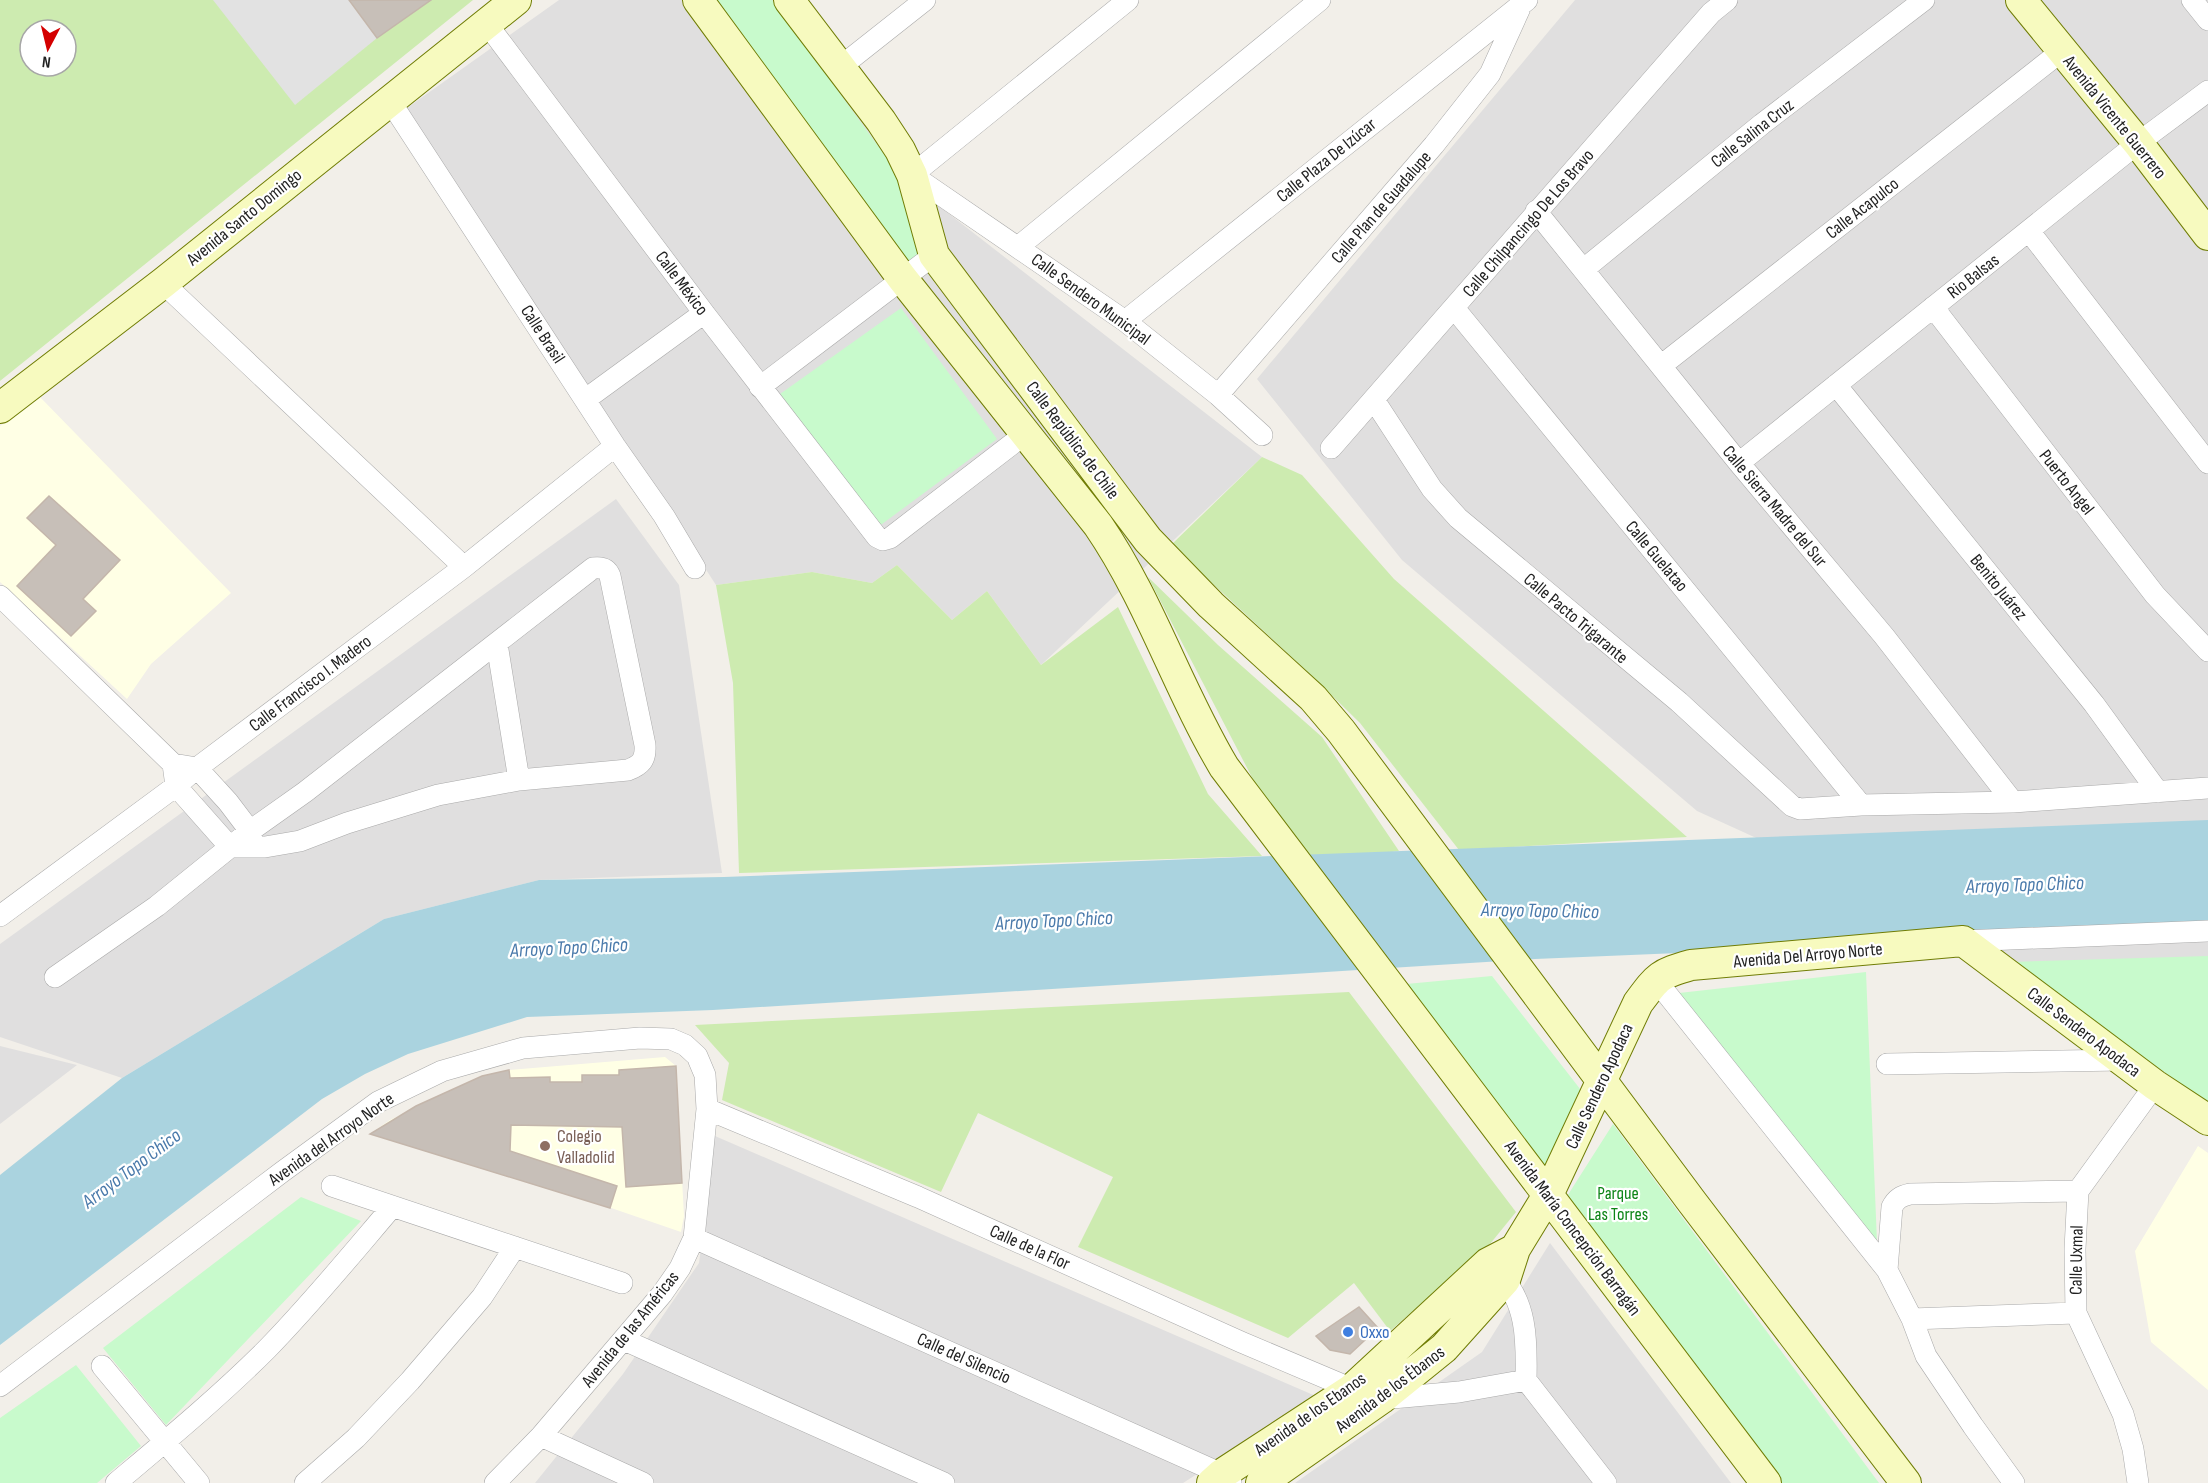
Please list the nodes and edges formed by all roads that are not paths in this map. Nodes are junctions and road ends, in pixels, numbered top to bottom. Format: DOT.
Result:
graph roads {
  1 [pos="516,0"];
  2 [pos="698,0"];
  3 [pos="789,0"];
  4 [pos="925,0"];
  5 [pos="1128,0"];
  6 [pos="1320,0"];
  7 [pos="1924,0"];
  8 [pos="2021,0"];
  9 [pos="2192,0"];
  10 [pos="1522,1"];
  11 [pos="1713,4"];
  12 [pos="2208,20"];
  13 [pos="487,24"];
  14 [pos="2062,50"];
  15 [pos="839,68"];
  16 [pos="2208,91"];
  17 [pos="390,101"];
  18 [pos="2138,143"];
  19 [pos="912,176"];
  20 [pos="1536,211"];
  21 [pos="2029,231"];
  22 [pos="2208,235"];
  23 [pos="1018,246"];
  24 [pos="934,255"];
  25 [pos="1584,269"];
  26 [pos="902,278"];
  27 [pos="163,283"];
  28 [pos="1933,307"];
  29 [pos="1454,308"];
  30 [pos="704,313"];
  31 [pos="1125,321"];
  32 [pos="1662,365"];
  33 [pos="1836,385"];
  34 [pos="760,387"];
  35 [pos="1218,395"];
  36 [pos="586,399"];
  37 [pos="1374,400"];
  38 [pos="0,408"];
  39 [pos="1026,434"];
  40 [pos="1262,435"];
  41 [pos="615,446"];
  42 [pos="1331,448"];
  43 [pos="2208,463"];
  44 [pos="1739,464"];
  45 [pos="464,567"];
  46 [pos="694,568"];
  47 [pos="0,596"];
  48 [pos="497,644"];
  49 [pos="2208,651"];
  50 [pos="173,764"];
  51 [pos="197,768"];
  52 [pos="519,780"];
  53 [pos="176,786"];
  54 [pos="2208,788"];
  55 [pos="2158,792"];
  56 [pos="2013,802"];
  57 [pos="1861,805"];
  58 [pos="251,839"];
  59 [pos="230,847"];
  60 [pos="0,916"];
  61 [pos="2208,931"];
  62 [pos="1963,941"];
  63 [pos="1380,974"];
  64 [pos="55,977"];
  65 [pos="1655,979"];
  66 [pos="2122,1060"];
  67 [pos="1887,1064"];
  68 [pos="1602,1080"];
  69 [pos="2155,1085"];
  70 [pos="706,1109"];
  71 [pos="2208,1120"];
  72 [pos="332,1186"];
  73 [pos="2078,1191"];
  74 [pos="1548,1195"];
  75 [pos="392,1207"];
  76 [pos="694,1238"];
  77 [pos="514,1246"];
  78 [pos="1887,1270"];
  79 [pos="1497,1271"];
  80 [pos="622,1284"];
  81 [pos="2076,1313"];
  82 [pos="1912,1319"];
  83 [pos="624,1340"];
  84 [pos="102,1366"];
  85 [pos="1526,1380"];
  86 [pos="0,1386"];
  87 [pos="1352,1389"];
  88 [pos="1381,1399"];
  89 [pos="541,1436"];
  90 [pos="166,1441"];
  91 [pos="1222,1480"];
  92 [pos="116,1483"];
  93 [pos="199,1483"];
  94 [pos="305,1483"];
  95 [pos="495,1483"];
  96 [pos="643,1483"];
  97 [pos="944,1483"];
  98 [pos="1261,1483"];
  99 [pos="1606,1483"];
  100 [pos="1766,1483"];
  101 [pos="1906,1483"];
  102 [pos="2014,1483"];
  103 [pos="2138,1483"];
  1 -- 13 [label="street, Avenida Santo Domingo"];
  2 -- 26 [label="street, Calle República de Chile"];
  3 -- 15 [label="street, Calle República de Chile"];
  4 -- 15 [label="street"];
  5 -- 19 [label="street"];
  6 -- 23 [label="street"];
  7 -- 25 [label="street, Calle Salina Cruz"];
  8 -- 14 [label="street, Avenida Vicente Guerrero"];
  9 -- 12 [label="street"];
  10 -- 31 [label="street, Calle Plaza De Izúcar"];
  10 -- 35 [label="street, Calle Plan de Guadalupe"];
  11 -- 20 [label="street, Calle Chilpancingo De Los Bravo"];
  13 -- 17 [label="street, Avenida Santo Domingo"];
  13 -- 30 [label="street, Calle México"];
  14 -- 18 [label="street, Avenida Vicente Guerrero"];
  14 -- 32 [label="street, Calle Acapulco"];
  15 -- 19 [label="street, Calle República de Chile"];
  16 -- 18 [label="street, Rio Balsas"];
  17 -- 27 [label="street, Avenida Santo Domingo"];
  17 -- 36 [label="street, Calle Brasil"];
  18 -- 21 [label="street, Rio Balsas"];
  18 -- 22 [label="street, Avenida Vicente Guerrero"];
  19 -- 23 [label="street, Calle Sendero Municipal"];
  19 -- 24 [label="street, Calle República de Chile"];
  20 -- 25 [label="street, Calle Sierra Madre del Sur"];
  20 -- 29 [label="street, Calle Chilpancingo De Los Bravo"];
  21 -- 28 [label="street, Rio Balsas"];
  21 -- 43 [label="street"];
  23 -- 31 [label="street, Calle Sendero Municipal"];
  24 -- 26 [label="street"];
  24 -- 68 [label="street, Calle República de Chile"];
  25 -- 32 [label="street, Calle Sierra Madre del Sur"];
  26 -- 34 [label="street"];
  26 -- 39 [label="street, Calle República de Chile"];
  27 -- 38 [label="street, Avenida Santo Domingo"];
  27 -- 45 [label="street"];
  28 -- 33 [label="street, Rio Balsas"];
  28 -- 49 [label="street, Puerto Angel"];
  29 -- 37 [label="street, Calle Chilpancingo De Los Bravo"];
  29 -- 57 [label="street, Calle Guelatao"];
  30 -- 34 [label="street, Calle México"];
  30 -- 36 [label="street"];
  31 -- 35 [label="street, Calle Sendero Municipal"];
  32 -- 44 [label="street, Calle Sierra Madre del Sur"];
  33 -- 44 [label="street, Rio Balsas"];
  33 -- 55 [label="street, Benito Juárez"];
  34 -- 39 [label="street, Calle México"];
  35 -- 40 [label="street, Calle Sendero Municipal"];
  36 -- 41 [label="street, Calle Brasil"];
  37 -- 42 [label="street, Calle Chilpancingo De Los Bravo"];
  37 -- 57 [label="street, Calle Pacto Trigarante"];
  39 -- 63 [label="street, Calle República de Chile"];
  41 -- 45 [label="street, Calle Francisco I. Madero"];
  41 -- 46 [label="street, Calle Brasil"];
  44 -- 56 [label="street, Calle Sierra Madre del Sur"];
  45 -- 51 [label="street, Calle Francisco I. Madero"];
  47 -- 50 [label="street"];
  48 -- 52 [label="street"];
  48 -- 52 [label="street"];
  48 -- 58 [label="street"];
  50 -- 51 [label="street"];
  50 -- 53 [label="street"];
  51 -- 53 [label="street, Calle Francisco I. Madero"];
  51 -- 58 [label="street"];
  52 -- 58 [label="street"];
  53 -- 59 [label="street"];
  53 -- 60 [label="street, Calle Francisco I. Madero"];
  54 -- 55 [label="street"];
  55 -- 56 [label="street"];
  56 -- 57 [label="street"];
  58 -- 59 [label="street"];
  59 -- 64 [label="street"];
  61 -- 62 [label="street"];
  62 -- 65 [label="street, Avenida Del Arroyo Norte"];
  62 -- 66 [label="street, Calle Sendero Apodaca"];
  63 -- 74 [label="street, Avenida María Concepción Barragán"];
  65 -- 68 [label="street, Calle Sendero Apodaca"];
  65 -- 78 [label="street"];
  66 -- 67 [label="street"];
  66 -- 69 [label="street, Calle Sendero Apodaca"];
  68 -- 74 [label="street, Calle Sendero Apodaca"];
  68 -- 101 [label="street"];
  69 -- 71 [label="street, Calle Sendero Apodaca"];
  69 -- 73 [label="street"];
  70 -- 76 [label="street, Avenida de las Américas"];
  70 -- 86 [label="street, Avenida del Arroyo Norte"];
  70 -- 87 [label="street, Calle de la Flor"];
  72 -- 75 [label="street"];
  73 -- 78 [label="street"];
  73 -- 81 [label="street, Calle Uxmal"];
  74 -- 79 [label="street"];
  74 -- 100 [label="street, Avenida María Concepción Barragán"];
  75 -- 77 [label="street"];
  75 -- 90 [label="street"];
  76 -- 83 [label="street, Avenida de las Américas"];
  76 -- 91 [label="street, Calle del Silencio"];
  77 -- 80 [label="street"];
  77 -- 94 [label="street"];
  78 -- 82 [label="street"];
  79 -- 85 [label="street"];
  79 -- 87 [label="street, Avenida de los Ebanos"];
  79 -- 88 [label="street, Avenida de los Ébanos"];
  81 -- 82 [label="street"];
  81 -- 103 [label="street, Calle Uxmal"];
  82 -- 102 [label="street"];
  83 -- 89 [label="street, Avenida de las Américas"];
  83 -- 97 [label="street"];
  84 -- 90 [label="street"];
  85 -- 88 [label="street"];
  85 -- 99 [label="street"];
  87 -- 88 [label="street"];
  87 -- 91 [label="street, Avenida de los Ebanos"];
  88 -- 98 [label="street, Avenida de los Ébanos"];
  89 -- 95 [label="street, Avenida de las Américas"];
  89 -- 96 [label="street"];
  90 -- 92 [label="street"];
  90 -- 93 [label="street"];
}
